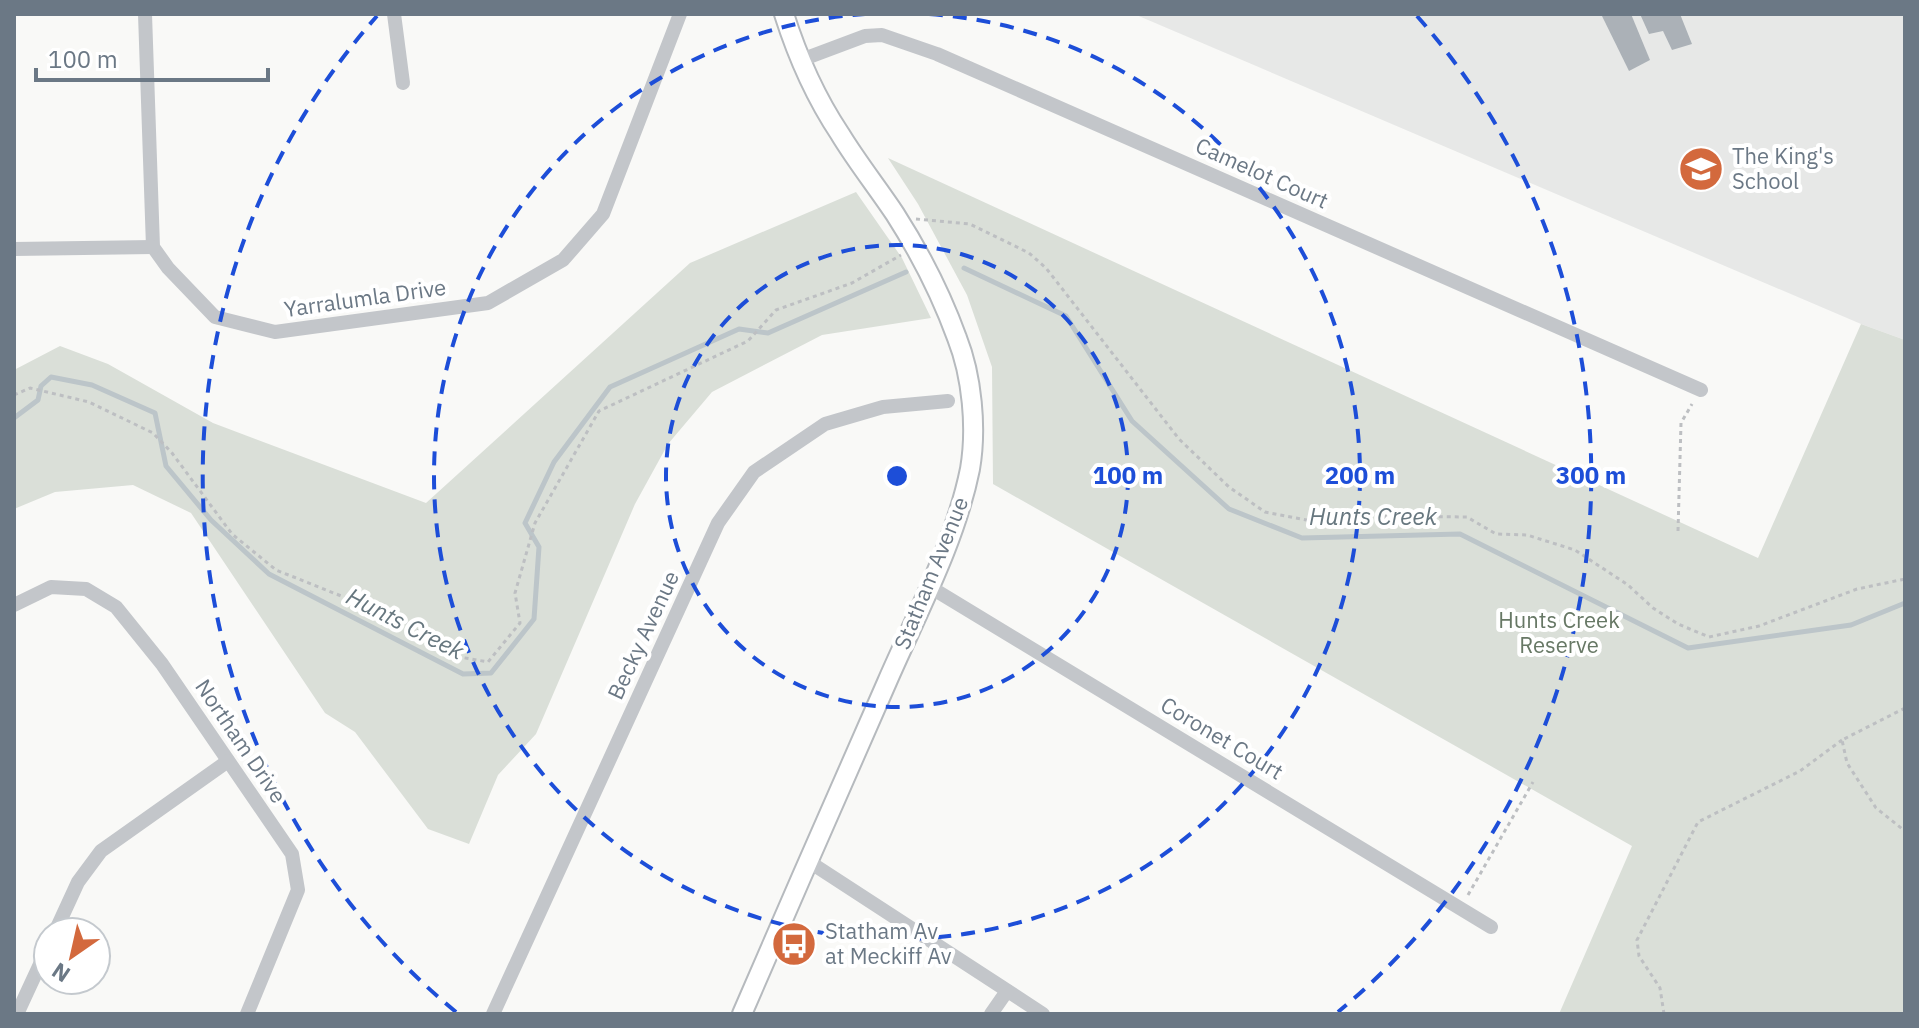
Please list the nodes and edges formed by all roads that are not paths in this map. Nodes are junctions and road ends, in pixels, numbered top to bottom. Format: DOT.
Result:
graph roads {
  1 [pos="145,14"];
  2 [pos="394,14"];
  3 [pos="680,14"];
  4 [pos="784,14"];
  5 [pos="801,60"];
  6 [pos="403,83"];
  7 [pos="153,247"];
  8 [pos="14,249"];
  9 [pos="1701,390"];
  10 [pos="948,401"];
  11 [pos="930,587"];
  12 [pos="14,605"];
  13 [pos="228,761"];
  14 [pos="808,861"];
  15 [pos="62,916"];
  16 [pos="1491,927"];
  17 [pos="32,982"];
  18 [pos="1007,991"];
  19 [pos="17,1014"];
  20 [pos="247,1014"];
  21 [pos="493,1014"];
  22 [pos="742,1014"];
  23 [pos="991,1014"];
  24 [pos="1043,1014"];
  1 -- 7 [label="street"];
  2 -- 6 [label="street"];
  3 -- 7 [label="street, Yarralumla Drive"];
  4 -- 5 [label="main road, Statham Avenue"];
  5 -- 9 [label="street, Camelot Court"];
  5 -- 11 [label="main road, Statham Avenue"];
  7 -- 8 [label="street"];
  10 -- 21 [label="street, Becky Avenue"];
  11 -- 14 [label="main road, Statham Avenue"];
  11 -- 16 [label="street, Coronet Court"];
  12 -- 13 [label="street, Northam Drive"];
  13 -- 15 [label="street"];
  13 -- 20 [label="street, Northam Drive"];
  14 -- 18 [label="street"];
  14 -- 22 [label="main road, Statham Avenue"];
  17 -- 19 [label="street"];
  18 -- 23 [label="street"];
  18 -- 24 [label="street"];
}
